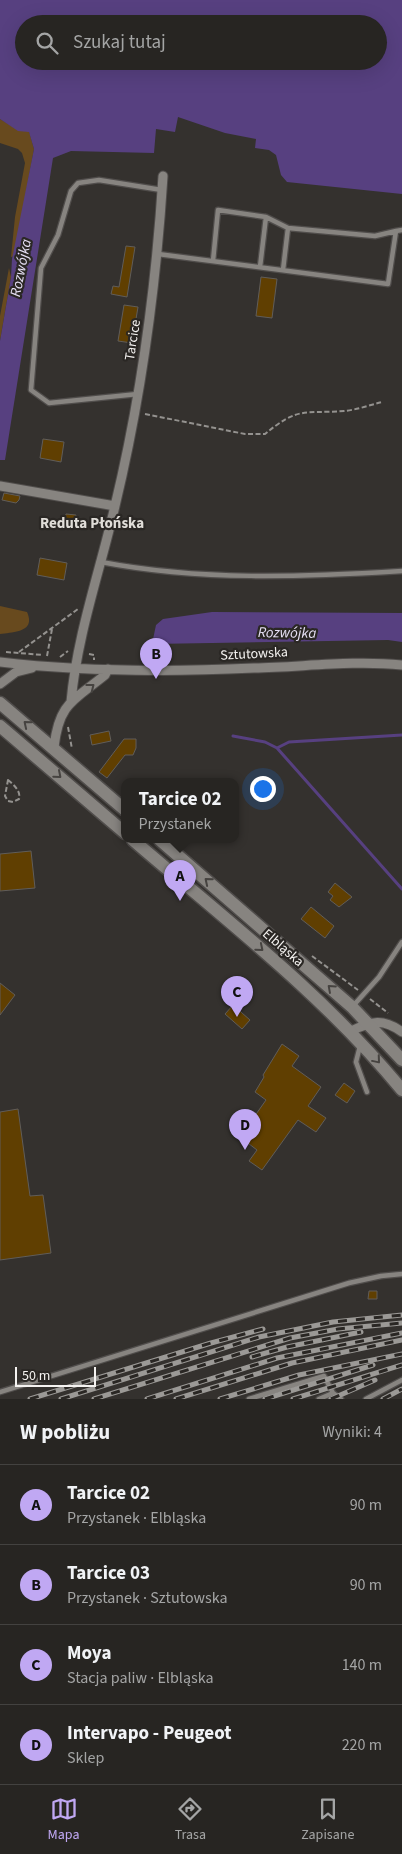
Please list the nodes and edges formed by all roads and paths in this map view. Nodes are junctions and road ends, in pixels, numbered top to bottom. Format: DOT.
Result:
graph roads {
  1 [pos="163,176"];
  2 [pos="162,190"];
  3 [pos="266,216"];
  4 [pos="288,228"];
  5 [pos="402,230"];
  6 [pos="396,231"];
  7 [pos="158,254"];
  8 [pos="213,261"];
  9 [pos="260,267"];
  10 [pos="283,270"];
  11 [pos="138,394"];
  12 [pos="382,402"];
  13 [pos="135,412"];
  14 [pos="0,486"];
  15 [pos="115,506"];
  16 [pos="101,562"];
  17 [pos="402,571"];
  18 [pos="80,606"];
  19 [pos="52,629"];
  20 [pos="2,652"];
  21 [pos="47,656"];
  22 [pos="0,662"];
  23 [pos="402,664"];
  24 [pos="39,667"];
  25 [pos="74,668"];
  26 [pos="108,669"];
  27 [pos="0,684"];
  28 [pos="71,702"];
  29 [pos="0,703"];
  30 [pos="0,726"];
  31 [pos="68,726"];
  32 [pos="54,747"];
  33 [pos="75,755"];
  34 [pos="8,780"];
  35 [pos="121,806"];
  36 [pos="121,829"];
  37 [pos="137,843"];
  38 [pos="163,843"];
  39 [pos="402,942"];
  40 [pos="352,1007"];
  41 [pos="368,1023"];
  42 [pos="351,1031"];
  43 [pos="402,1032"];
  44 [pos="362,1043"];
  45 [pos="402,1060"];
  46 [pos="402,1090"];
  47 [pos="368,1092"];
  48 [pos="402,1274"];
  49 [pos="402,1380"];
  50 [pos="0,1392"];
  51 [pos="334,1393"];
  52 [pos="249,1399"];
  53 [pos="319,1399"];
  54 [pos="341,1399"];
  55 [pos="366,1399"];
  1 -- 2 [label="street, Tarcice"];
  2 -- 7 [label="street, Tarcice"];
  2 -- 11 [label="lane"];
  3 -- 4 [label="lane"];
  3 -- 8 [label="lane"];
  3 -- 9 [label="lane"];
  4 -- 6 [label="lane"];
  4 -- 10 [label="lane"];
  5 -- 6 [label="lane"];
  6 -- 10 [label="lane"];
  7 -- 8 [label="lane"];
  7 -- 11 [label="street, Tarcice"];
  8 -- 9 [label="lane"];
  9 -- 10 [label="lane"];
  11 -- 13 [label="street, Tarcice"];
  12 -- 13 [label="path"];
  13 -- 15 [label="street, Tarcice"];
  14 -- 15 [label="street"];
  15 -- 16 [label="street, Tarcice"];
  16 -- 17 [label="lane"];
  16 -- 25 [label="street, Tarcice"];
  18 -- 19 [label="path"];
  19 -- 20 [label="path"];
  19 -- 21 [label="path"];
  22 -- 24 [label="street, Sztutowska"];
  23 -- 26 [label="street, Sztutowska"];
  24 -- 25 [label="street, Sztutowska"];
  24 -- 27 [label="street, Sztutowska"];
  25 -- 26 [label="street, Sztutowska"];
  25 -- 28 [label="street, Tarcice"];
  28 -- 26 [label="street, one-way"];
  28 -- 32 [label="street"];
  32 -- 29 [label="main road, one-way"];
  30 -- 36 [label="main road, one-way"];
  31 -- 33 [label="path"];
  32 -- 35 [label="main road"];
  34 -- 34 [label="path"];
  37 -- 42 [label="main road, Elbląska, one-way"];
  40 -- 38 [label="main road, Elbląska, one-way"];
  39 -- 40 [label="lane"];
  40 -- 41 [label="main road, Elbląska"];
  41 -- 42 [label="street"];
  41 -- 43 [label="street"];
  41 -- 45 [label="main road, Elbląska"];
  42 -- 44 [label="main road, Elbląska"];
  44 -- 46 [label="main road, Elbląska, one-way"];
  44 -- 47 [label="lane"];
  48 -- 50 [label="lane"];
  49 -- 55 [label="lane"];
  51 -- 52 [label="lane"];
  51 -- 53 [label="lane"];
  51 -- 54 [label="lane"];
}
